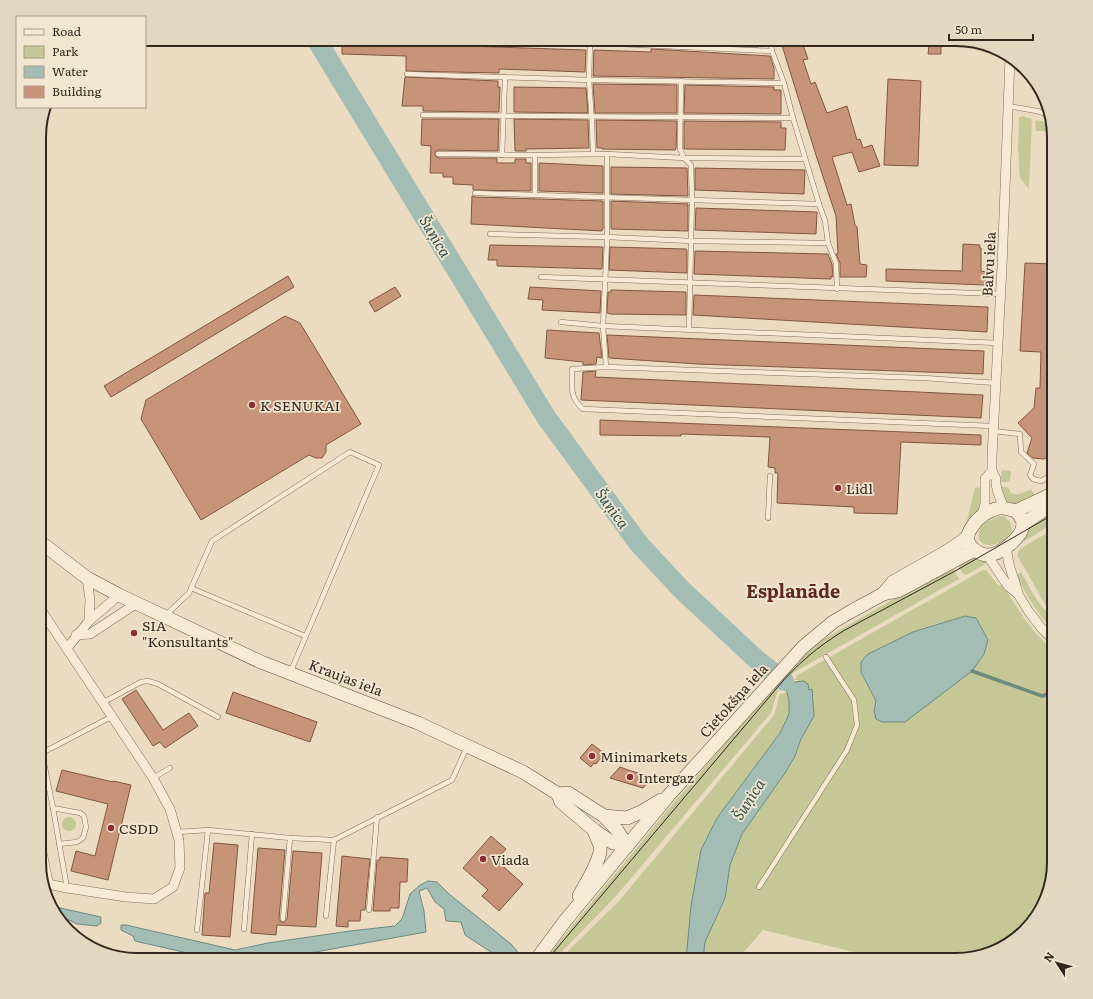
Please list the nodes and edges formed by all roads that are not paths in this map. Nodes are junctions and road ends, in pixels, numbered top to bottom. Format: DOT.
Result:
graph roads {
  1 [pos="590,46"];
  2 [pos="671,46"];
  3 [pos="771,46"];
  4 [pos="772,51"];
  5 [pos="1010,63"];
  6 [pos="407,74"];
  7 [pos="505,77"];
  8 [pos="589,80"];
  9 [pos="681,81"];
  10 [pos="784,83"];
  11 [pos="1008,106"];
  12 [pos="1044,113"];
  13 [pos="423,115"];
  14 [pos="504,116"];
  15 [pos="592,117"];
  16 [pos="681,118"];
  17 [pos="793,118"];
  18 [pos="438,154"];
  19 [pos="593,154"];
  20 [pos="607,154"];
  21 [pos="502,155"];
  22 [pos="535,155"];
  23 [pos="684,158"];
  24 [pos="805,160"];
  25 [pos="475,193"];
  26 [pos="535,195"];
  27 [pos="607,196"];
  28 [pos="692,199"];
  29 [pos="819,204"];
  30 [pos="490,234"];
  31 [pos="607,237"];
  32 [pos="691,241"];
  33 [pos="828,243"];
  34 [pos="541,277"];
  35 [pos="605,279"];
  36 [pos="690,283"];
  37 [pos="837,289"];
  38 [pos="1001,294"];
  39 [pos="561,322"];
  40 [pos="604,326"];
  41 [pos="689,329"];
  42 [pos="998,343"];
  43 [pos="606,367"];
  44 [pos="996,384"];
  45 [pos="993,428"];
  46 [pos="992,471"];
  47 [pos="770,476"];
  48 [pos="1047,478"];
  49 [pos="1047,496"];
  50 [pos="1047,508"];
  51 [pos="1010,509"];
  52 [pos="982,515"];
  53 [pos="768,518"];
  54 [pos="1023,524"];
  55 [pos="968,536"];
  56 [pos="46,546"];
  57 [pos="1007,547"];
  58 [pos="974,550"];
  59 [pos="988,555"];
  60 [pos="87,578"];
  61 [pos="191,588"];
  62 [pos="883,594"];
  63 [pos="1018,594"];
  64 [pos="119,595"];
  65 [pos="137,603"];
  66 [pos="46,617"];
  67 [pos="165,617"];
  68 [pos="88,621"];
  69 [pos="1047,634"];
  70 [pos="76,635"];
  71 [pos="305,636"];
  72 [pos="67,648"];
  73 [pos="826,657"];
  74 [pos="290,673"];
  75 [pos="102,703"];
  76 [pos="111,716"];
  77 [pos="218,717"];
  78 [pos="467,746"];
  79 [pos="46,749"];
  80 [pos="170,768"];
  81 [pos="46,775"];
  82 [pos="153,778"];
  83 [pos="558,794"];
  84 [pos="669,795"];
  85 [pos="53,808"];
  86 [pos="604,816"];
  87 [pos="377,817"];
  88 [pos="208,830"];
  89 [pos="594,830"];
  90 [pos="177,832"];
  91 [pos="252,834"];
  92 [pos="290,838"];
  93 [pos="334,840"];
  94 [pos="59,844"];
  95 [pos="627,846"];
  96 [pos="49,884"];
  97 [pos="759,887"];
  98 [pos="66,888"];
  99 [pos="369,910"];
  100 [pos="326,916"];
  101 [pos="283,919"];
  102 [pos="565,921"];
  103 [pos="244,929"];
  104 [pos="197,930"];
  105 [pos="541,953"];
  1 -- 8 [label="lane"];
  2 -- 4 [label="lane"];
  3 -- 4 [label="lane"];
  4 -- 10 [label="lane"];
  5 -- 11 [label="street, Balvu iela"];
  6 -- 7 [label="lane"];
  7 -- 8 [label="lane"];
  7 -- 14 [label="lane"];
  8 -- 9 [label="lane"];
  8 -- 15 [label="lane"];
  9 -- 10 [label="lane"];
  9 -- 16 [label="lane"];
  10 -- 17 [label="lane"];
  11 -- 12 [label="lane"];
  11 -- 38 [label="street, Balvu iela"];
  13 -- 14 [label="lane"];
  14 -- 15 [label="lane"];
  14 -- 21 [label="lane"];
  15 -- 16 [label="lane"];
  15 -- 19 [label="lane"];
  16 -- 17 [label="lane"];
  16 -- 23 [label="lane"];
  17 -- 24 [label="lane"];
  18 -- 21 [label="lane"];
  19 -- 20 [label="lane"];
  19 -- 22 [label="lane"];
  20 -- 23 [label="lane"];
  20 -- 27 [label="lane"];
  21 -- 22 [label="lane"];
  22 -- 26 [label="lane"];
  23 -- 24 [label="lane"];
  23 -- 28 [label="lane"];
  24 -- 29 [label="lane"];
  25 -- 26 [label="lane"];
  26 -- 27 [label="lane"];
  27 -- 28 [label="lane"];
  27 -- 31 [label="lane"];
  28 -- 29 [label="lane"];
  28 -- 32 [label="lane"];
  29 -- 33 [label="lane"];
  30 -- 31 [label="lane"];
  31 -- 32 [label="lane"];
  31 -- 35 [label="lane"];
  32 -- 33 [label="lane"];
  32 -- 36 [label="lane"];
  33 -- 37 [label="lane"];
  34 -- 35 [label="lane"];
  35 -- 36 [label="lane"];
  35 -- 40 [label="lane"];
  36 -- 37 [label="lane"];
  36 -- 41 [label="lane"];
  37 -- 38 [label="lane"];
  38 -- 42 [label="street, Balvu iela"];
  39 -- 40 [label="lane"];
  40 -- 41 [label="lane"];
  40 -- 43 [label="lane"];
  41 -- 42 [label="lane"];
  42 -- 44 [label="street, Balvu iela"];
  43 -- 44 [label="lane"];
  43 -- 45 [label="lane"];
  44 -- 45 [label="street, Balvu iela"];
  45 -- 46 [label="street, Balvu iela"];
  45 -- 48 [label="lane"];
  46 -- 51 [label="street, Balvu iela"];
  46 -- 52 [label="street, Balvu iela"];
  47 -- 53 [label="lane"];
  49 -- 51 [label="street"];
  50 -- 54 [label="street"];
  51 -- 52 [label="street"];
  51 -- 54 [label="street"];
  52 -- 55 [label="street"];
  54 -- 57 [label="street"];
  55 -- 58 [label="street"];
  55 -- 62 [label="street, Cietokšņa iela"];
  56 -- 60 [label="street, Kraujas iela"];
  57 -- 59 [label="street"];
  57 -- 63 [label="street"];
  58 -- 59 [label="street"];
  58 -- 62 [label="street, Cietokšņa iela"];
  59 -- 63 [label="street"];
  60 -- 64 [label="street, Kraujas iela"];
  60 -- 68 [label="street"];
  61 -- 67 [label="lane"];
  61 -- 71 [label="lane"];
  61 -- 71 [label="lane"];
  62 -- 84 [label="street, Cietokšņa iela"];
  63 -- 69 [label="street"];
  64 -- 65 [label="street, Kraujas iela"];
  64 -- 68 [label="street"];
  65 -- 67 [label="street, Kraujas iela"];
  65 -- 70 [label="street"];
  66 -- 72 [label="street"];
  67 -- 74 [label="street, Kraujas iela"];
  68 -- 70 [label="street"];
  70 -- 72 [label="street"];
  71 -- 74 [label="lane"];
  72 -- 75 [label="street"];
  73 -- 97 [label="lane"];
  74 -- 78 [label="street, Kraujas iela"];
  75 -- 76 [label="street"];
  75 -- 77 [label="lane"];
  76 -- 79 [label="lane"];
  76 -- 82 [label="street"];
  78 -- 83 [label="street, Kraujas iela"];
  78 -- 87 [label="lane"];
  80 -- 82 [label="lane"];
  81 -- 85 [label="lane"];
  82 -- 90 [label="street"];
  83 -- 86 [label="street, Kraujas iela"];
  83 -- 89 [label="street, Kraujas iela"];
  84 -- 86 [label="street"];
  84 -- 95 [label="street, Cietokšņa iela"];
  85 -- 94 [label="lane"];
  85 -- 94 [label="lane"];
  86 -- 95 [label="street, Kraujas iela"];
  87 -- 93 [label="lane"];
  87 -- 99 [label="lane"];
  88 -- 90 [label="lane"];
  88 -- 91 [label="lane"];
  88 -- 104 [label="lane"];
  89 -- 95 [label="street, Kraujas iela"];
  89 -- 102 [label="street"];
  90 -- 98 [label="street"];
  91 -- 92 [label="lane"];
  91 -- 103 [label="lane"];
  92 -- 93 [label="lane"];
  92 -- 101 [label="lane"];
  93 -- 100 [label="lane"];
  94 -- 98 [label="lane"];
  95 -- 102 [label="street, Cietokšņa iela"];
  96 -- 98 [label="street"];
  102 -- 105 [label="street, Cietokšņa iela"];
}
